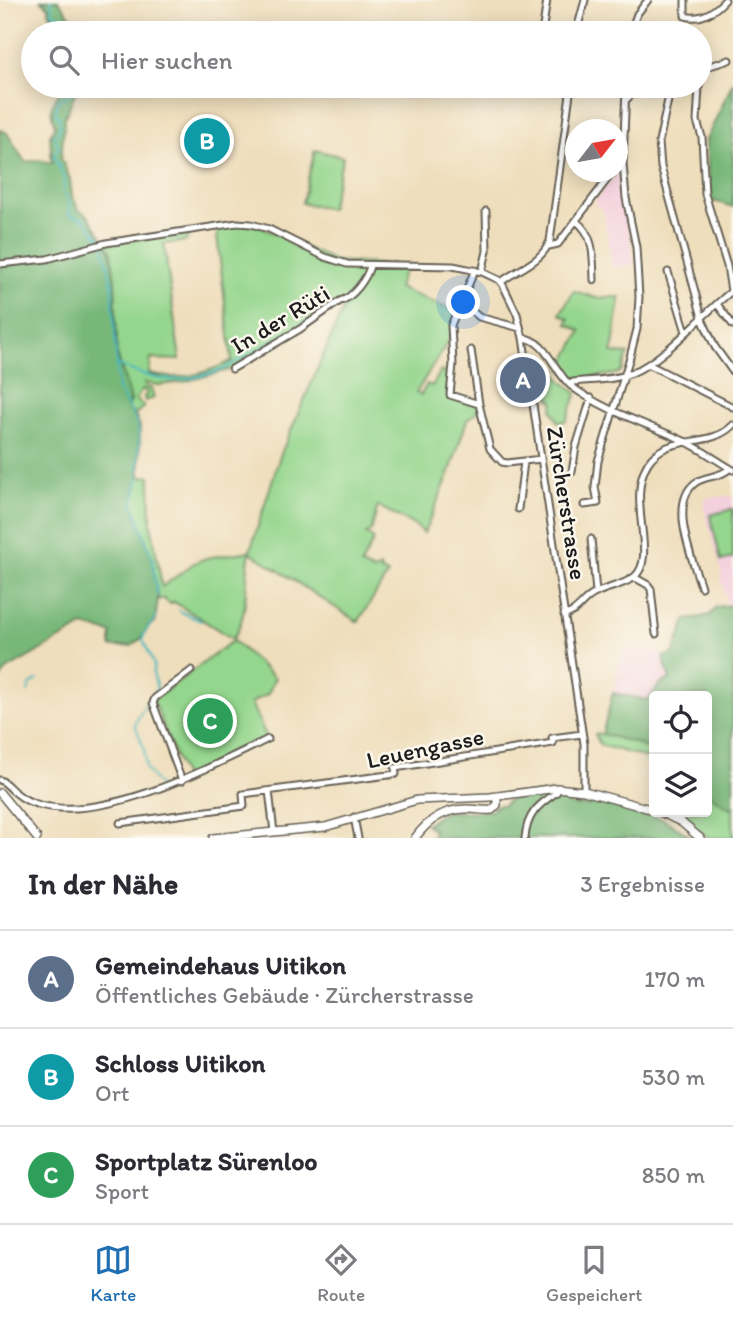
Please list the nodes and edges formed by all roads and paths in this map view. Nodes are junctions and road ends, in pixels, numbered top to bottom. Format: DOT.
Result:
graph roads {
  1 [pos="547,0"];
  2 [pos="585,0"];
  3 [pos="648,0"];
  4 [pos="685,0"];
  5 [pos="726,0"];
  6 [pos="543,21"];
  7 [pos="579,21"];
  8 [pos="635,21"];
  9 [pos="729,60"];
  10 [pos="712,65"];
  11 [pos="570,98"];
  12 [pos="668,98"];
  13 [pos="698,98"];
  14 [pos="626,100"];
  15 [pos="625,119"];
  16 [pos="605,182"];
  17 [pos="624,182"];
  18 [pos="485,211"];
  19 [pos="576,221"];
  20 [pos="549,246"];
  21 [pos="0,264"];
  22 [pos="370,266"];
  23 [pos="478,271"];
  24 [pos="667,272"];
  25 [pos="594,280"];
  26 [pos="501,282"];
  27 [pos="732,290"];
  28 [pos="461,302"];
  29 [pos="717,304"];
  30 [pos="703,317"];
  31 [pos="733,326"];
  32 [pos="520,328"];
  33 [pos="686,332"];
  34 [pos="523,338"];
  35 [pos="471,350"];
  36 [pos="648,364"];
  37 [pos="232,369"];
  38 [pos="733,372"];
  39 [pos="624,376"];
  40 [pos="570,385"];
  41 [pos="591,398"];
  42 [pos="479,404"];
  43 [pos="733,407"];
  44 [pos="613,410"];
  45 [pos="733,425"];
  46 [pos="687,442"];
  47 [pos="541,459"];
  48 [pos="524,462"];
  49 [pos="732,469"];
  50 [pos="572,472"];
  51 [pos="584,505"];
  52 [pos="518,509"];
  53 [pos="591,539"];
  54 [pos="634,577"];
  55 [pos="701,587"];
  56 [pos="596,593"];
  57 [pos="565,615"];
  58 [pos="656,634"];
  59 [pos="192,670"];
  60 [pos="582,734"];
  61 [pos="268,739"];
  62 [pos="0,780"];
  63 [pos="183,781"];
  64 [pos="557,788"];
  65 [pos="269,791"];
  66 [pos="584,791"];
  67 [pos="0,793"];
  68 [pos="497,796"];
  69 [pos="649,809"];
  70 [pos="354,817"];
  71 [pos="672,817"];
  72 [pos="120,823"];
  73 [pos="274,832"];
  74 [pos="37,838"];
  75 [pos="214,838"];
  76 [pos="358,838"];
  77 [pos="415,838"];
  78 [pos="525,838"];
  79 [pos="700,838"];
  1 -- 6 [label="street"];
  2 -- 7 [label="street"];
  3 -- 8 [label="street"];
  4 -- 5 [label="street"];
  9 -- 10 [label="street"];
  11 -- 20 [label="street"];
  12 -- 30 [label="street"];
  13 -- 27 [label="street"];
  14 -- 15 [label="street"];
  16 -- 19 [label="street"];
  17 -- 39 [label="street"];
  18 -- 23 [label="street"];
  19 -- 20 [label="street"];
  19 -- 25 [label="street"];
  20 -- 26 [label="street"];
  21 -- 22 [label="street"];
  22 -- 23 [label="street"];
  22 -- 37 [label="street, In der Rüti"];
  23 -- 26 [label="street"];
  23 -- 28 [label="street"];
  24 -- 33 [label="street"];
  26 -- 32 [label="street, Zürcherstrasse"];
  27 -- 29 [label="street"];
  28 -- 32 [label="street"];
  28 -- 42 [label="street"];
  29 -- 30 [label="street"];
  29 -- 31 [label="street"];
  30 -- 33 [label="street"];
  30 -- 38 [label="street"];
  32 -- 34 [label="street, Zürcherstrasse"];
  33 -- 36 [label="street"];
  34 -- 40 [label="street"];
  34 -- 47 [label="street, Zürcherstrasse"];
  35 -- 42 [label="street"];
  36 -- 39 [label="street"];
  36 -- 43 [label="street"];
  39 -- 40 [label="street"];
  39 -- 44 [label="street"];
  40 -- 41 [label="street"];
  41 -- 44 [label="street"];
  41 -- 50 [label="street"];
  42 -- 48 [label="street"];
  44 -- 46 [label="street"];
  44 -- 51 [label="street"];
  45 -- 46 [label="street"];
  46 -- 49 [label="street"];
  46 -- 54 [label="street"];
  47 -- 48 [label="street"];
  47 -- 57 [label="street, Zürcherstrasse"];
  48 -- 52 [label="street"];
  49 -- 55 [label="street"];
  53 -- 56 [label="street"];
  54 -- 56 [label="street"];
  54 -- 58 [label="street"];
  56 -- 57 [label="street"];
  57 -- 60 [label="street, Zürcherstrasse"];
  59 -- 63 [label="street"];
  60 -- 65 [label="street, Leuengasse"];
  60 -- 66 [label="street, Zürcherstrasse"];
  61 -- 63 [label="street"];
  62 -- 63 [label="street"];
  64 -- 66 [label="main road"];
  64 -- 68 [label="main road"];
  64 -- 78 [label="street"];
  65 -- 72 [label="street, Leuengasse"];
  65 -- 73 [label="street"];
  66 -- 69 [label="main road"];
  67 -- 74 [label="main road"];
  68 -- 70 [label="main road"];
  68 -- 77 [label="main road"];
  70 -- 73 [label="main road"];
  70 -- 76 [label="street"];
  71 -- 79 [label="main road"];
  73 -- 75 [label="main road"];
}
